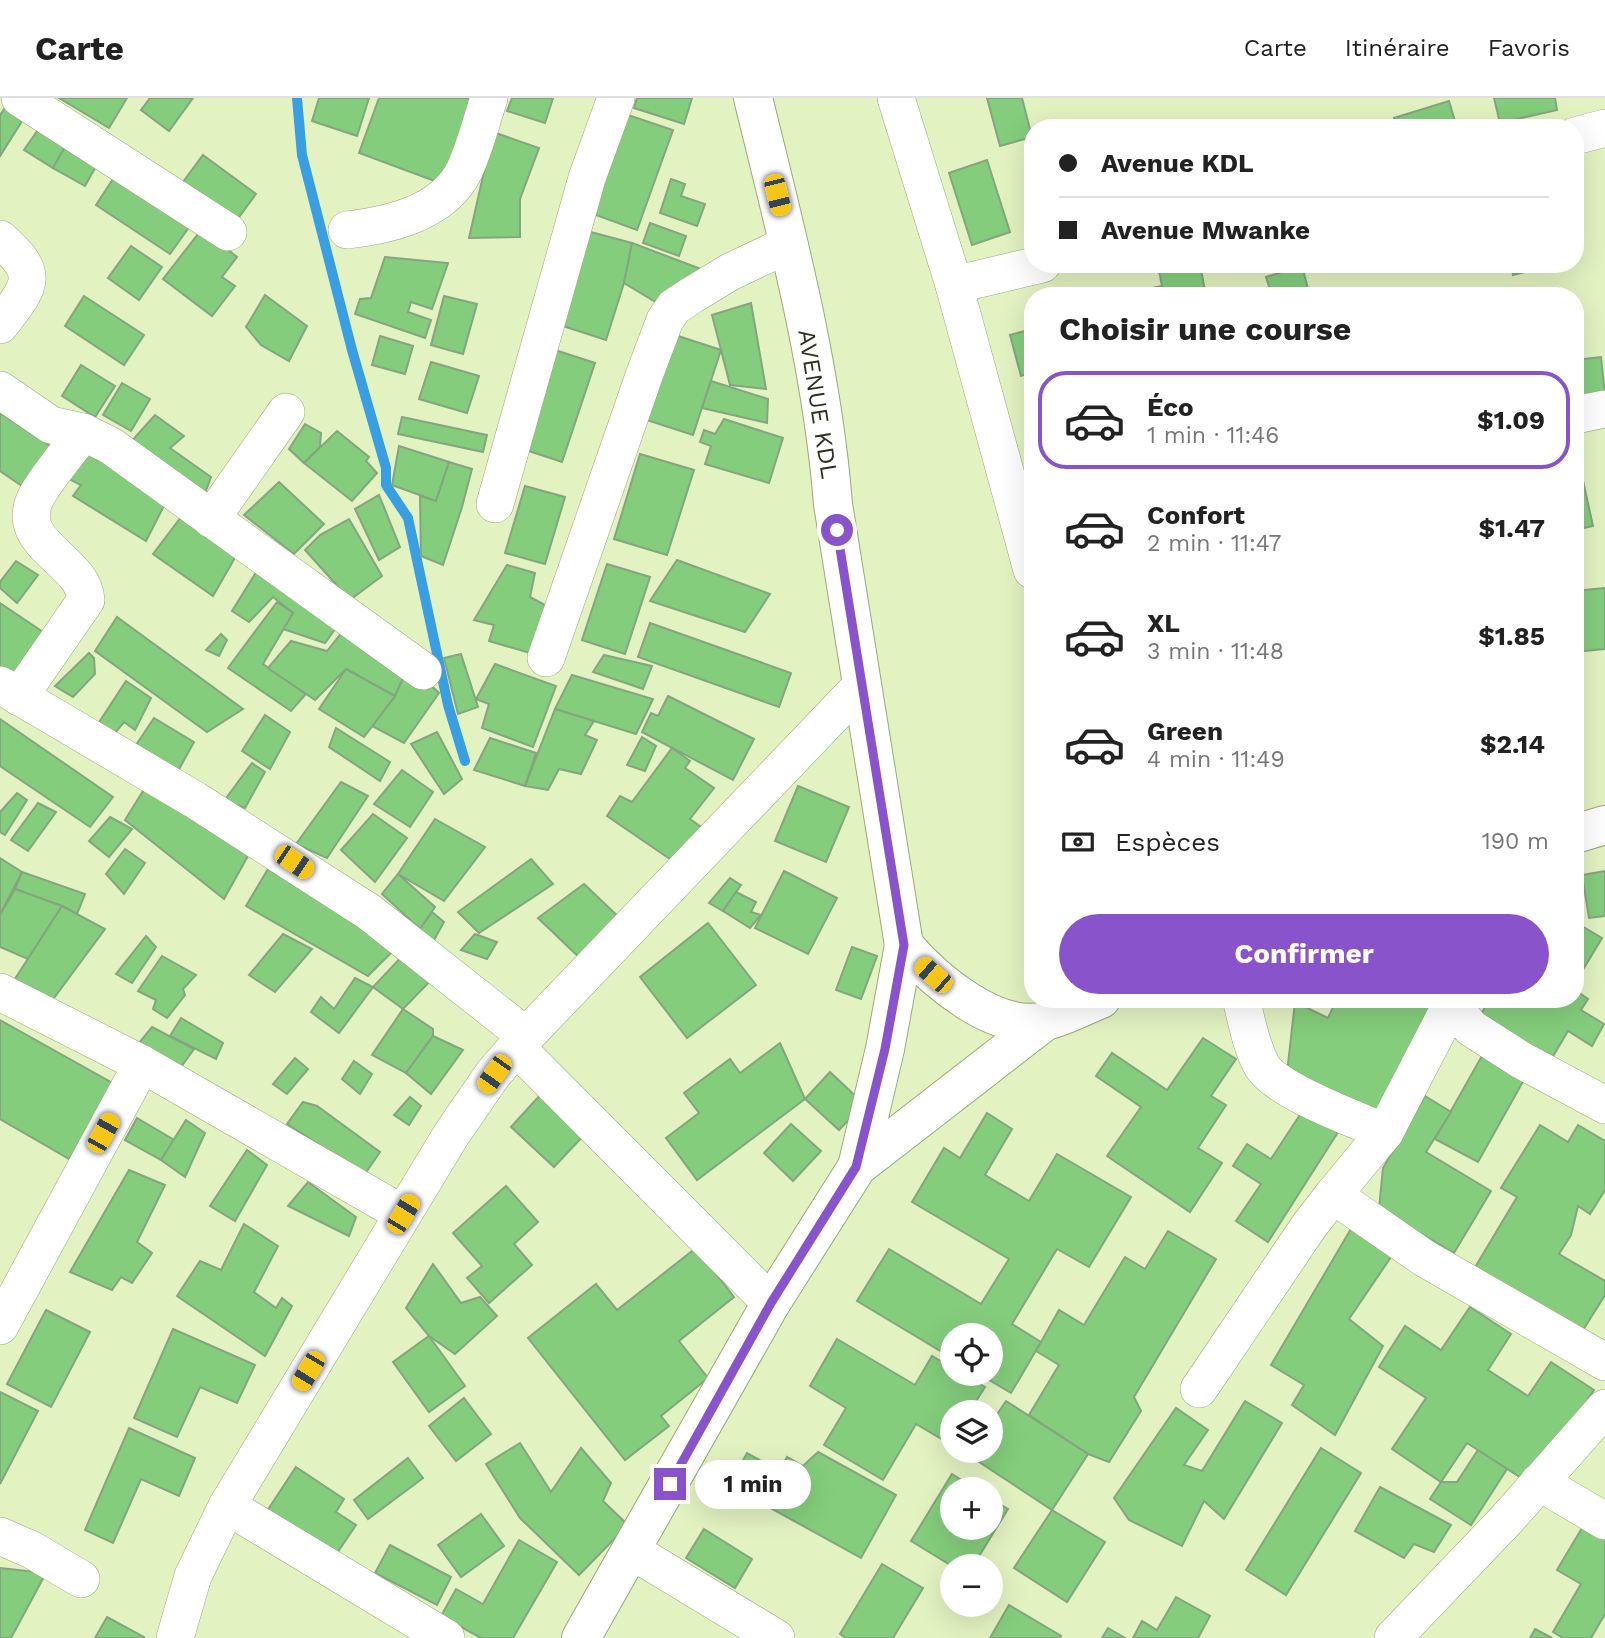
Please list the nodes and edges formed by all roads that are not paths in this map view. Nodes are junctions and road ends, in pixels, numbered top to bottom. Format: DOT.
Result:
graph roads {
  1 [pos="20,98"];
  2 [pos="489,98"];
  3 [pos="616,98"];
  4 [pos="753,98"];
  5 [pos="895,98"];
  6 [pos="1605,128"];
  7 [pos="1584,134"];
  8 [pos="347,230"];
  9 [pos="228,232"];
  10 [pos="0,239"];
  11 [pos="789,244"];
  12 [pos="1024,268"];
  13 [pos="954,285"];
  14 [pos="0,325"];
  15 [pos="0,390"];
  16 [pos="1605,409"];
  17 [pos="286,412"];
  18 [pos="1584,413"];
  19 [pos="83,432"];
  20 [pos="495,504"];
  21 [pos="1024,513"];
  22 [pos="211,519"];
  23 [pos="547,658"];
  24 [pos="423,671"];
  25 [pos="861,686"];
  26 [pos="10,691"];
  27 [pos="1605,825"];
  28 [pos="1584,832"];
  29 [pos="904,945"];
  30 [pos="0,992"];
  31 [pos="1079,1008"];
  32 [pos="1244,1008"];
  33 [pos="1449,1008"];
  34 [pos="1457,1008"];
  35 [pos="1044,1022"];
  36 [pos="521,1042"];
  37 [pos="142,1064"];
  38 [pos="1605,1105"];
  39 [pos="1385,1132"];
  40 [pos="856,1167"];
  41 [pos="1333,1195"];
  42 [pos="403,1214"];
  43 [pos="771,1303"];
  44 [pos="0,1326"];
  45 [pos="1605,1362"];
  46 [pos="1199,1389"];
  47 [pos="1605,1408"];
  48 [pos="1539,1482"];
  49 [pos="227,1506"];
  50 [pos="1605,1521"];
  51 [pos="0,1536"];
  52 [pos="632,1551"];
  53 [pos="81,1579"];
  54 [pos="175,1638"];
  55 [pos="446,1638"];
  56 [pos="581,1638"];
  57 [pos="776,1638"];
  58 [pos="1393,1638"];
  1 -- 9 [label="street"];
  2 -- 8 [label="street"];
  3 -- 20 [label="street"];
  4 -- 11 [label="street, AVENUE KDL"];
  5 -- 13 [label="street"];
  6 -- 7 [label="street"];
  10 -- 14 [label="street"];
  11 -- 23 [label="street"];
  11 -- 25 [label="street, AVENUE KDL"];
  12 -- 13 [label="street"];
  13 -- 21 [label="street"];
  15 -- 19 [label="street"];
  16 -- 18 [label="street"];
  17 -- 22 [label="street"];
  19 -- 22 [label="street"];
  19 -- 26 [label="street"];
  22 -- 24 [label="street"];
  25 -- 29 [label="street, AVENUE KDL"];
  25 -- 36 [label="street"];
  26 -- 36 [label="street"];
  27 -- 28 [label="street"];
  29 -- 35 [label="street"];
  29 -- 40 [label="street"];
  30 -- 37 [label="street"];
  31 -- 35 [label="street"];
  32 -- 39 [label="street"];
  33 -- 39 [label="street"];
  34 -- 38 [label="street"];
  35 -- 40 [label="street"];
  36 -- 42 [label="street"];
  36 -- 43 [label="street"];
  37 -- 42 [label="street"];
  37 -- 44 [label="street"];
  39 -- 41 [label="street"];
  40 -- 43 [label="street"];
  41 -- 45 [label="street"];
  41 -- 46 [label="street"];
  42 -- 49 [label="street"];
  43 -- 52 [label="street"];
  47 -- 48 [label="street"];
  48 -- 50 [label="street"];
  48 -- 58 [label="street"];
  49 -- 54 [label="street"];
  49 -- 55 [label="street"];
  51 -- 53 [label="street"];
  52 -- 56 [label="street"];
  52 -- 57 [label="street"];
}
